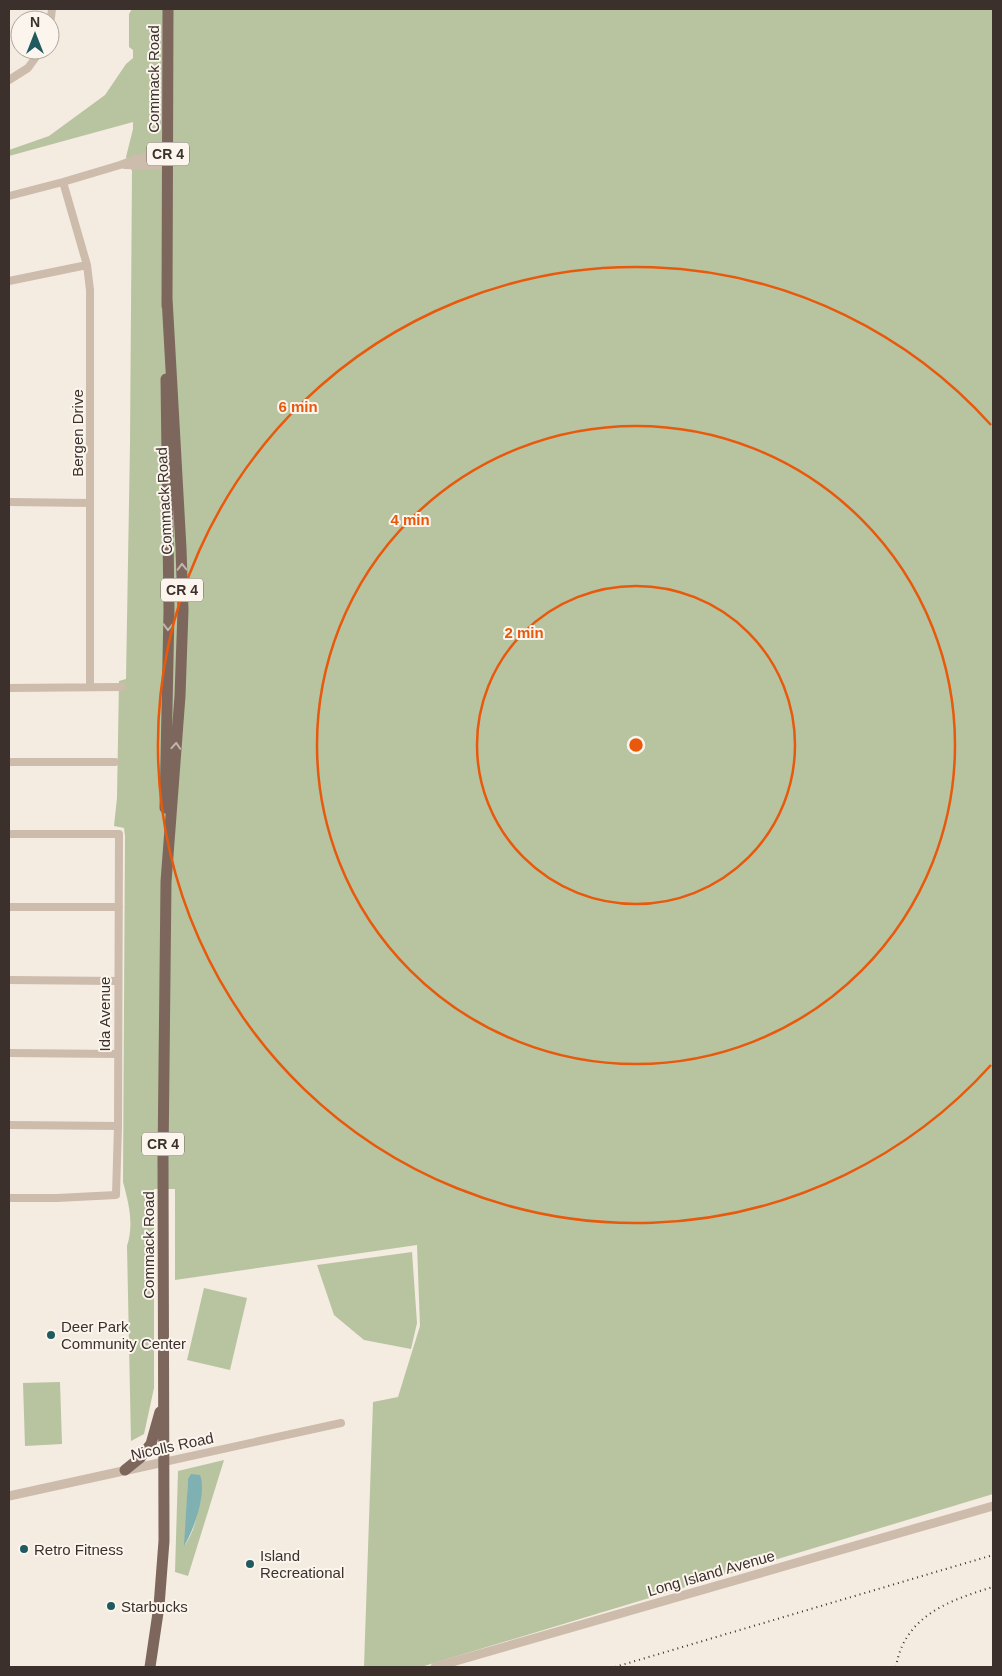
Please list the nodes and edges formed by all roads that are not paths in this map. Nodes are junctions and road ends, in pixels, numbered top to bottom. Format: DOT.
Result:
graph roads {
  1 [pos="168,9"];
  2 [pos="34,60"];
  3 [pos="9,80"];
  4 [pos="168,153"];
  5 [pos="120,165"];
  6 [pos="168,166"];
  7 [pos="63,182"];
  8 [pos="9,196"];
  9 [pos="87,265"];
  10 [pos="9,281"];
  11 [pos="9,502"];
  12 [pos="90,503"];
  13 [pos="90,687"];
  14 [pos="122,687"];
  15 [pos="9,688"];
  16 [pos="9,762"];
  17 [pos="115,762"];
  18 [pos="9,834"];
  19 [pos="9,907"];
  20 [pos="119,907"];
  21 [pos="9,980"];
  22 [pos="118,981"];
  23 [pos="9,1054"];
  24 [pos="118,1054"];
  25 [pos="9,1125"];
  26 [pos="118,1126"];
  27 [pos="9,1198"];
  28 [pos="163,1406"];
  29 [pos="341,1423"];
  30 [pos="164,1462"];
  31 [pos="125,1470"];
  32 [pos="9,1496"];
  33 [pos="993,1506"];
  34 [pos="150,1667"];
  35 [pos="435,1667"];
  1 -- 4 [label="main road, Commack Road / CR 4"];
  2 -- 3 [label="street"];
  4 -- 5 [label="street"];
  4 -- 6 [label="main road, Commack Road / CR 4"];
  5 -- 6 [label="street"];
  5 -- 7 [label="street"];
  6 -- 28 [label="main road, Commack Road / CR 4"];
  7 -- 8 [label="street"];
  7 -- 9 [label="street, Bergen Drive"];
  9 -- 10 [label="street"];
  9 -- 12 [label="street, Bergen Drive"];
  11 -- 12 [label="street"];
  12 -- 13 [label="street, Bergen Drive"];
  13 -- 14 [label="street"];
  13 -- 15 [label="street"];
  16 -- 17 [label="street"];
  18 -- 20 [label="street, Ida Avenue"];
  19 -- 20 [label="street"];
  20 -- 22 [label="street, Ida Avenue"];
  21 -- 22 [label="street"];
  22 -- 24 [label="street, Ida Avenue"];
  23 -- 24 [label="street"];
  24 -- 26 [label="street, Ida Avenue"];
  25 -- 26 [label="street"];
  26 -- 27 [label="street, Ida Avenue"];
  28 -- 30 [label="main road, Commack Road / CR 4"];
  28 -- 31 [label="main road"];
  29 -- 30 [label="street, Nicolls Road"];
  30 -- 31 [label="street, Nicolls Road"];
  30 -- 34 [label="main road, Commack Road / CR 4"];
  31 -- 32 [label="street, Nicolls Road"];
  33 -- 35 [label="street, Long Island Avenue"];
}
